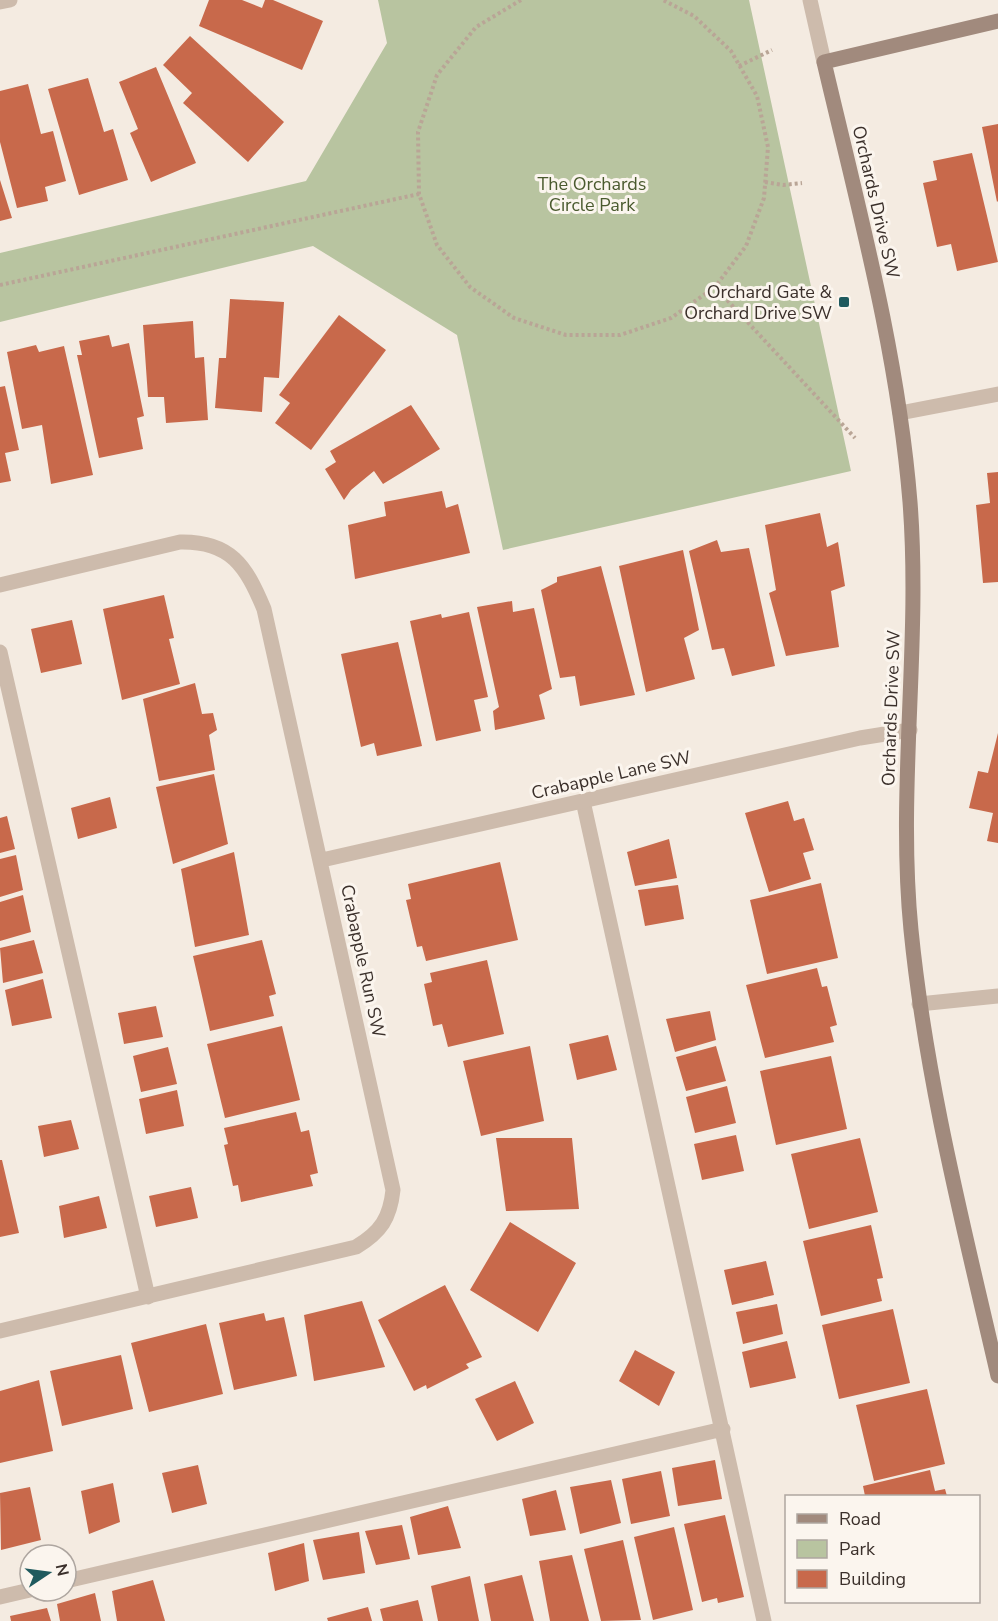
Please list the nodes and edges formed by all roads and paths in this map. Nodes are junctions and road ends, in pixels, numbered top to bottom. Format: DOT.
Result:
graph roads {
  1 [pos="9,0"];
  2 [pos="521,0"];
  3 [pos="663,0"];
  4 [pos="810,0"];
  5 [pos="0,2"];
  6 [pos="998,21"];
  7 [pos="772,50"];
  8 [pos="824,62"];
  9 [pos="739,66"];
  10 [pos="765,182"];
  11 [pos="802,183"];
  12 [pos="419,194"];
  13 [pos="0,285"];
  14 [pos="715,287"];
  15 [pos="998,394"];
  16 [pos="900,413"];
  17 [pos="855,438"];
  18 [pos="0,585"];
  19 [pos="0,652"];
  20 [pos="910,730"];
  21 [pos="583,801"];
  22 [pos="322,860"];
  23 [pos="998,996"];
  24 [pos="919,1004"];
  25 [pos="148,1297"];
  26 [pos="0,1331"];
  27 [pos="998,1376"];
  28 [pos="723,1430"];
  29 [pos="78,1578"];
  30 [pos="18,1593"];
  31 [pos="0,1597"];
  32 [pos="765,1621"];
  1 -- 5 [label="street"];
  2 -- 12 [label="path"];
  3 -- 9 [label="path"];
  4 -- 8 [label="street, Orchards Drive SW"];
  6 -- 8 [label="street"];
  7 -- 9 [label="path"];
  8 -- 16 [label="street, Orchards Drive SW"];
  9 -- 10 [label="path"];
  10 -- 11 [label="path"];
  10 -- 14 [label="path"];
  12 -- 13 [label="path"];
  12 -- 14 [label="path"];
  14 -- 17 [label="path"];
  15 -- 16 [label="street"];
  16 -- 20 [label="street, Orchards Drive SW"];
  18 -- 22 [label="street, Crabapple Run SW"];
  19 -- 25 [label="street"];
  20 -- 21 [label="street, Crabapple Lane SW"];
  20 -- 24 [label="street, Orchards Drive SW"];
  21 -- 22 [label="street, Crabapple Lane SW"];
  21 -- 28 [label="street"];
  22 -- 25 [label="street, Crabapple Run SW"];
  23 -- 24 [label="street"];
  24 -- 27 [label="street, Orchards Drive SW"];
  25 -- 26 [label="street, Crabapple Run SW"];
  28 -- 29 [label="street"];
  28 -- 32 [label="street"];
  30 -- 31 [label="street"];
}
